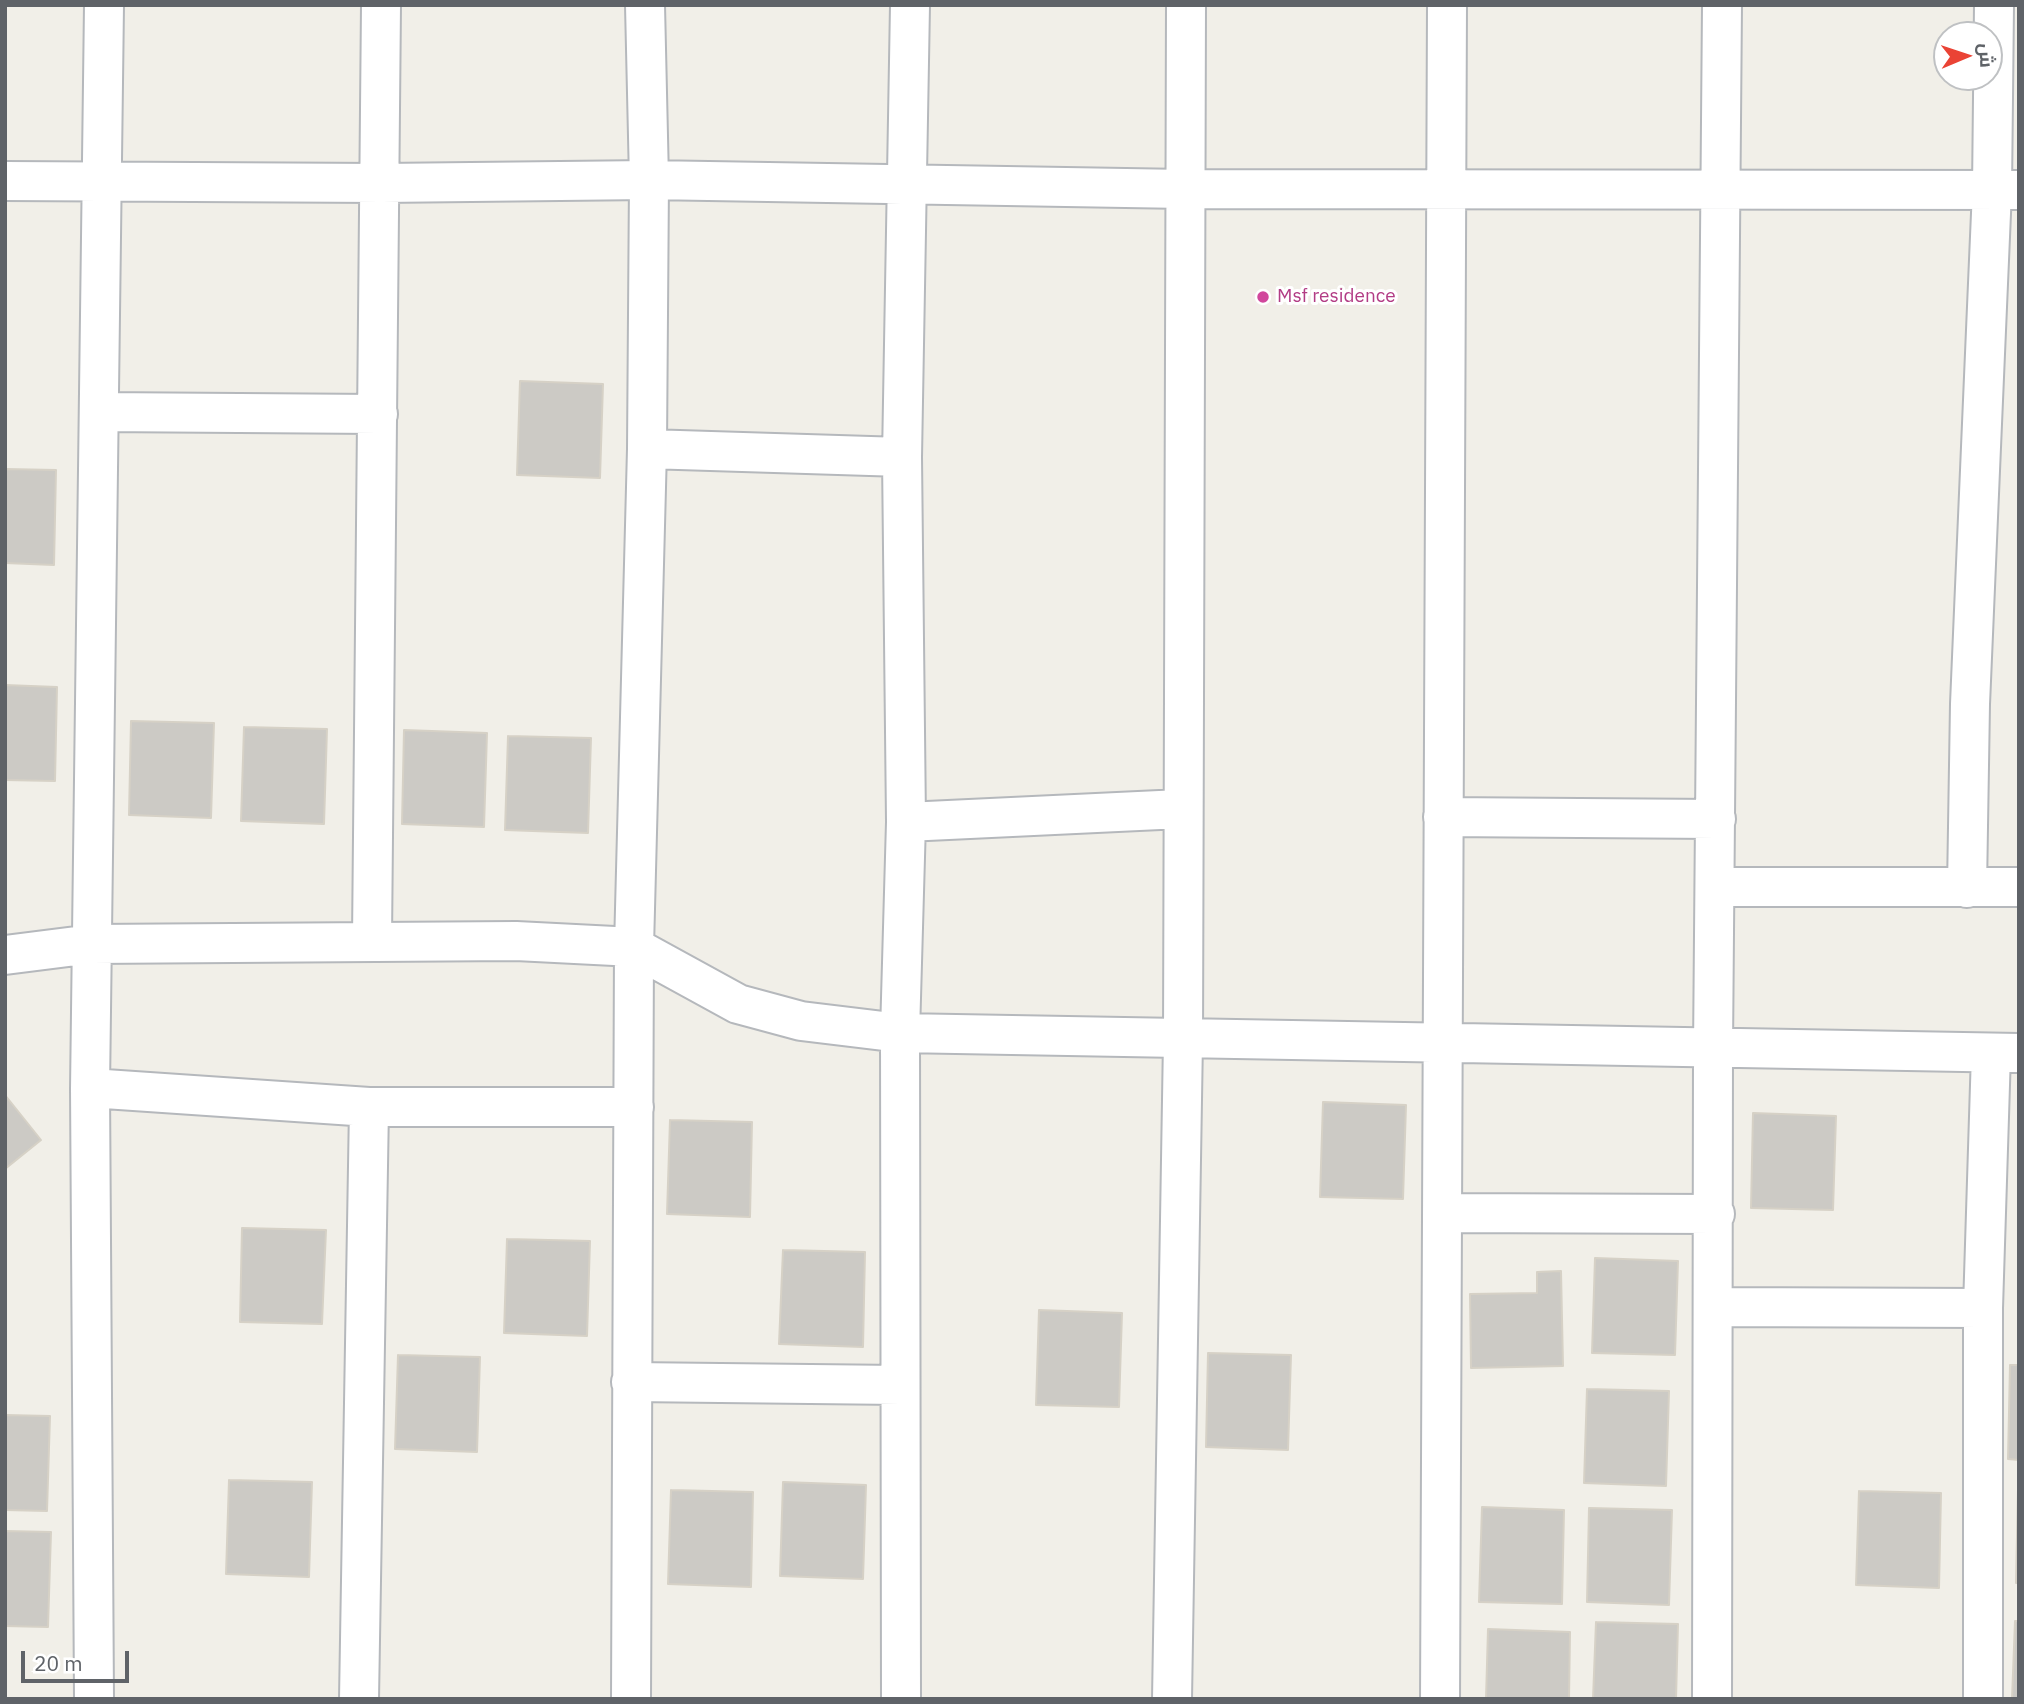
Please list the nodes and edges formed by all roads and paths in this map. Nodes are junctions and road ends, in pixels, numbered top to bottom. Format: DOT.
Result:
graph roads {
  1 [pos="104,5"];
  2 [pos="381,5"];
  3 [pos="645,5"];
  4 [pos="910,5"];
  5 [pos="1186,5"];
  6 [pos="1447,5"];
  7 [pos="1722,5"];
  8 [pos="1994,5"];
  9 [pos="649,180"];
  10 [pos="5,181"];
  11 [pos="104,181"];
  12 [pos="382,183"];
  13 [pos="909,186"];
  14 [pos="1447,188"];
  15 [pos="1722,188"];
  16 [pos="1185,189"];
  17 [pos="2005,190"];
  18 [pos="100,412"];
  19 [pos="378,414"];
  20 [pos="647,449"];
  21 [pos="902,457"];
  22 [pos="1181,809"];
  23 [pos="1443,817"];
  24 [pos="1716,819"];
  25 [pos="906,822"];
  26 [pos="1715,887"];
  27 [pos="2019,887"];
  28 [pos="1967,888"];
  29 [pos="372,940"];
  30 [pos="92,944"];
  31 [pos="634,947"];
  32 [pos="5,955"];
  33 [pos="900,1033"];
  34 [pos="1183,1040"];
  35 [pos="1442,1044"];
  36 [pos="1713,1049"];
  37 [pos="2005,1053"];
  38 [pos="90,1088"];
  39 [pos="369,1107"];
  40 [pos="634,1107"];
  41 [pos="1443,1213"];
  42 [pos="1715,1214"];
  43 [pos="1715,1307"];
  44 [pos="1983,1308"];
  45 [pos="631,1382"];
  46 [pos="900,1385"];
  47 [pos="94,1699"];
  48 [pos="359,1699"];
  49 [pos="631,1699"];
  50 [pos="901,1699"];
  51 [pos="1172,1699"];
  52 [pos="1440,1699"];
  53 [pos="1712,1699"];
  54 [pos="1983,1699"];
  1 -- 11 [label="street"];
  2 -- 12 [label="street"];
  3 -- 9 [label="street"];
  4 -- 13 [label="street"];
  5 -- 16 [label="street"];
  6 -- 14 [label="street"];
  7 -- 15 [label="street"];
  8 -- 17 [label="street"];
  9 -- 12 [label="street"];
  9 -- 13 [label="street"];
  9 -- 20 [label="street"];
  10 -- 11 [label="street"];
  11 -- 12 [label="street"];
  11 -- 18 [label="street"];
  12 -- 19 [label="street"];
  13 -- 16 [label="street"];
  13 -- 21 [label="street"];
  14 -- 15 [label="street"];
  14 -- 16 [label="street"];
  14 -- 23 [label="street"];
  15 -- 17 [label="street"];
  15 -- 24 [label="street"];
  16 -- 22 [label="street"];
  17 -- 28 [label="street"];
  18 -- 19 [label="street"];
  18 -- 30 [label="street"];
  19 -- 29 [label="street"];
  20 -- 21 [label="street"];
  20 -- 31 [label="street"];
  21 -- 25 [label="street"];
  22 -- 25 [label="street"];
  22 -- 34 [label="street"];
  23 -- 24 [label="street"];
  23 -- 35 [label="street"];
  24 -- 26 [label="street"];
  25 -- 33 [label="street"];
  26 -- 28 [label="street"];
  26 -- 36 [label="street"];
  27 -- 28 [label="street"];
  29 -- 30 [label="street"];
  29 -- 31 [label="street"];
  30 -- 32 [label="street"];
  30 -- 38 [label="street"];
  31 -- 33 [label="street"];
  31 -- 40 [label="street"];
  33 -- 34 [label="street"];
  33 -- 46 [label="street"];
  34 -- 35 [label="street"];
  34 -- 51 [label="street"];
  35 -- 36 [label="street"];
  35 -- 41 [label="street"];
  36 -- 37 [label="street"];
  36 -- 42 [label="street"];
  37 -- 44 [label="street"];
  38 -- 39 [label="street"];
  38 -- 47 [label="street"];
  39 -- 40 [label="street"];
  39 -- 48 [label="street"];
  40 -- 45 [label="street"];
  41 -- 42 [label="street"];
  41 -- 52 [label="street"];
  42 -- 43 [label="street"];
  43 -- 44 [label="street"];
  43 -- 53 [label="street"];
  44 -- 54 [label="street"];
  45 -- 46 [label="street"];
  45 -- 49 [label="street"];
  46 -- 50 [label="street"];
}
